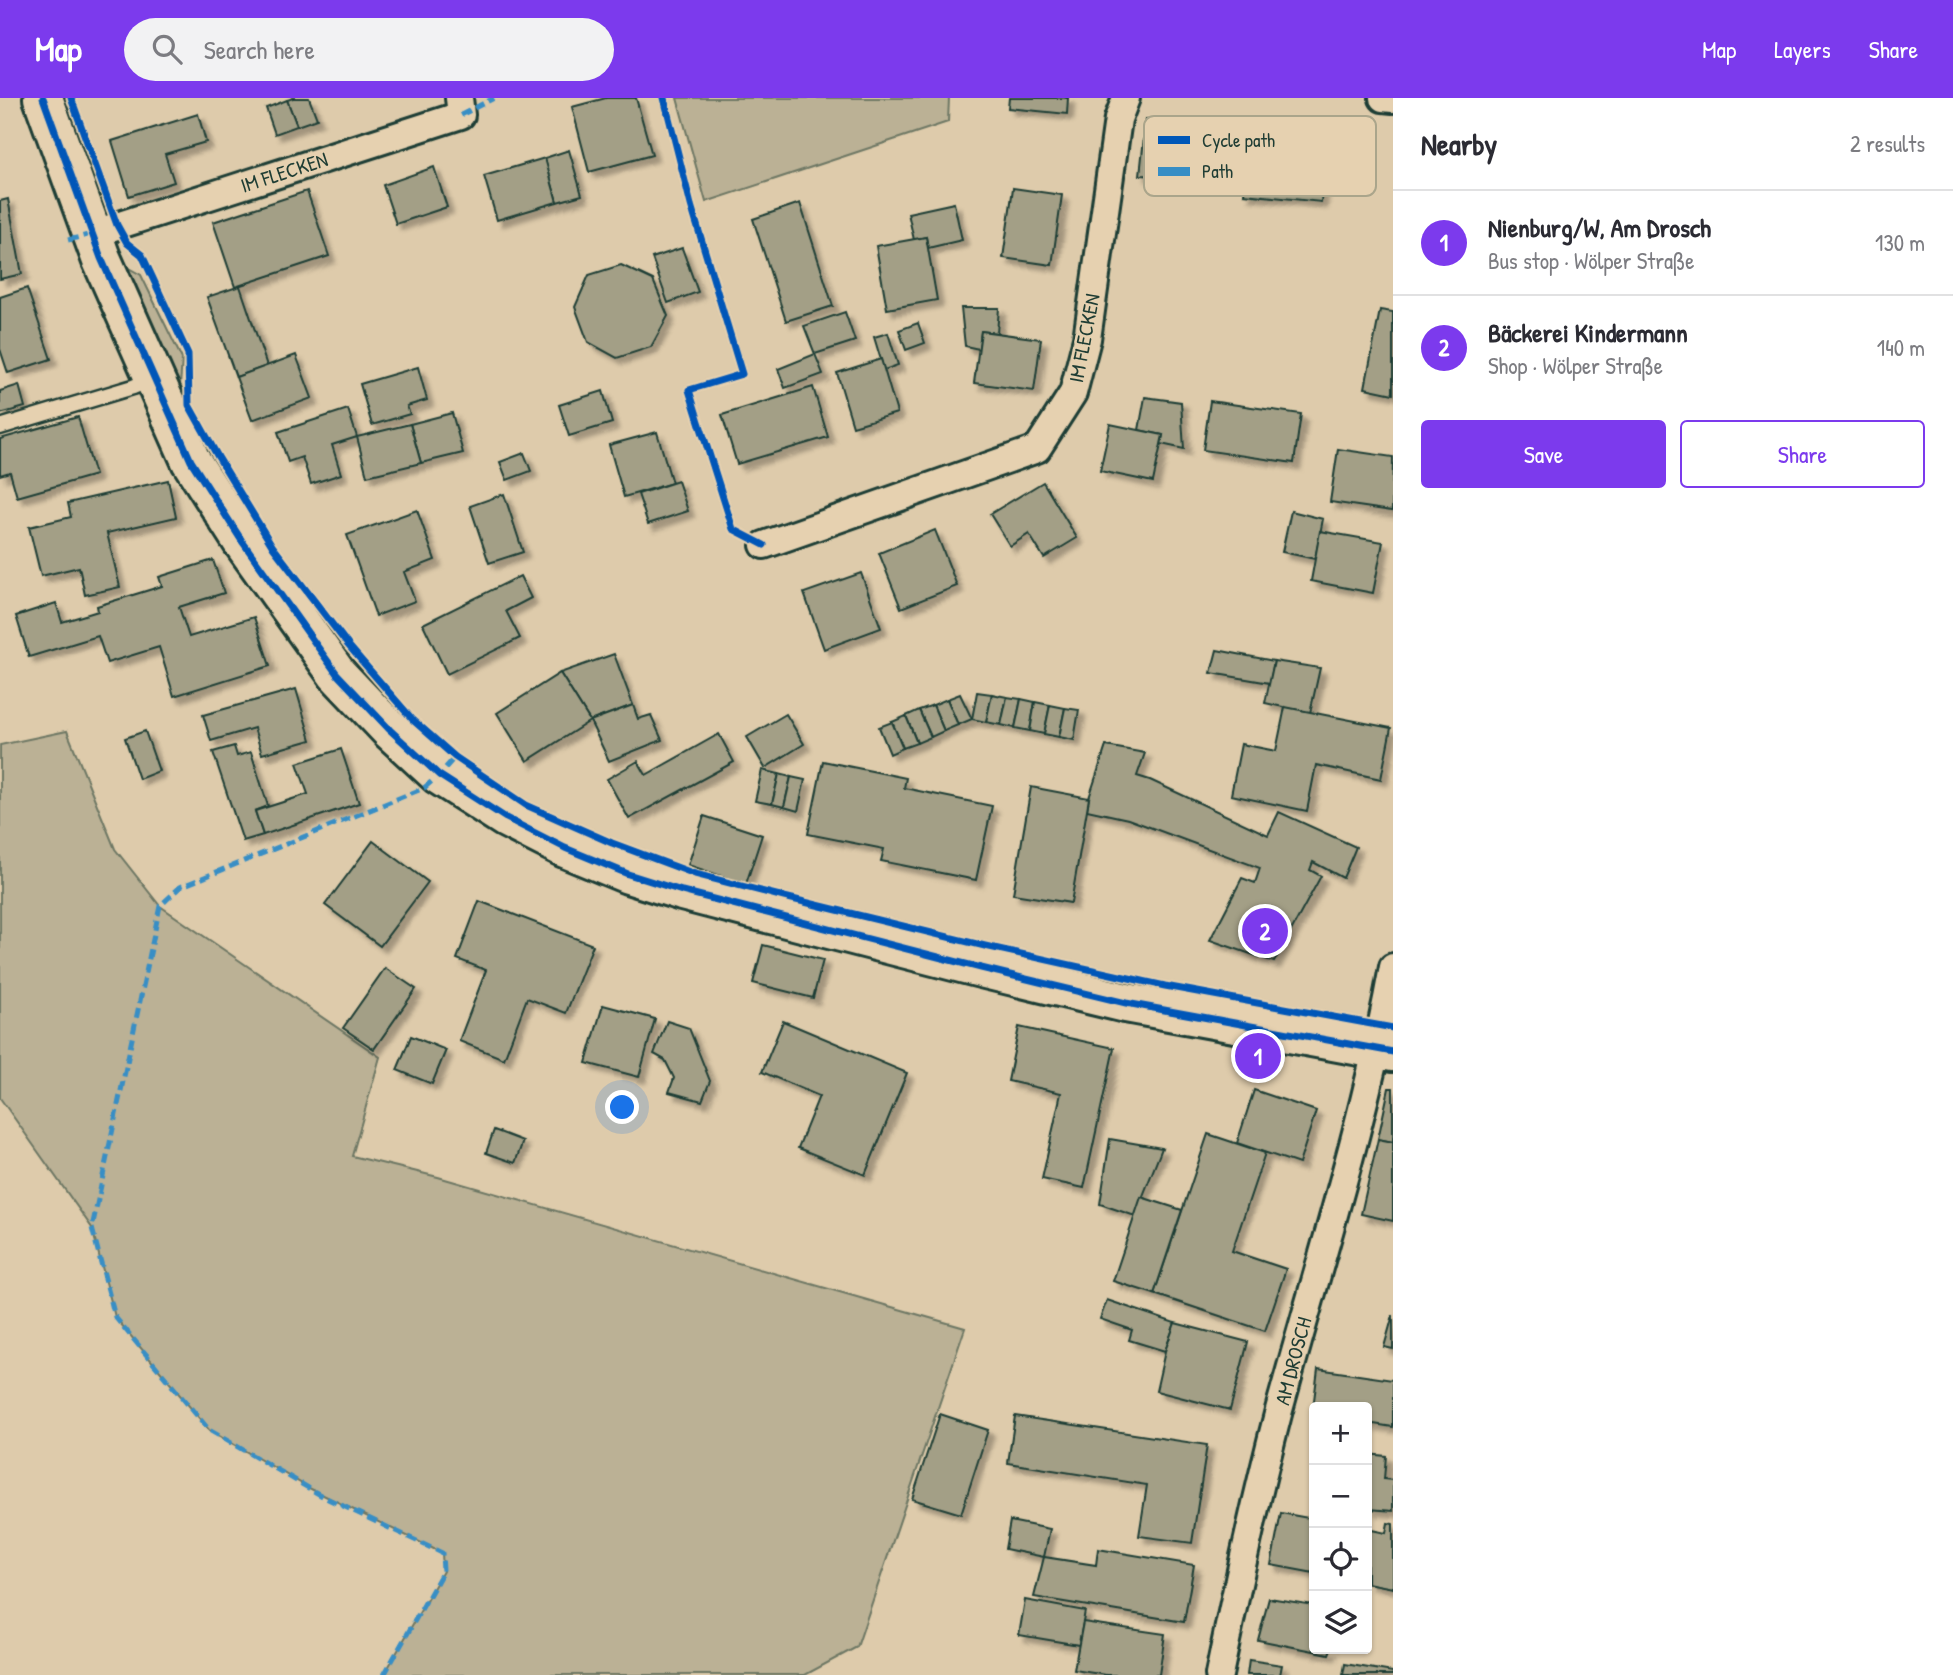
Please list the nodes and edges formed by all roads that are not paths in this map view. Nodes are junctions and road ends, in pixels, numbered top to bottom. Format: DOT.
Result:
graph roads {
  1 [pos="43,98"];
  2 [pos="459,98"];
  3 [pos="1126,98"];
  4 [pos="1383,98"];
  5 [pos="1393,99"];
  6 [pos="92,234"];
  7 [pos="154,378"];
  8 [pos="0,426"];
  9 [pos="764,545"];
  10 [pos="1393,967"];
  11 [pos="1385,1050"];
  12 [pos="1219,1675"];
  1 -- 6 [label="street"];
  2 -- 6 [label="street, IM FLECKEN"];
  3 -- 9 [label="street, IM FLECKEN"];
  4 -- 5 [label="street"];
  6 -- 7 [label="street"];
  7 -- 8 [label="lane"];
  7 -- 11 [label="street"];
  10 -- 11 [label="street, AM DROSCH"];
  11 -- 12 [label="street, AM DROSCH"];
}
